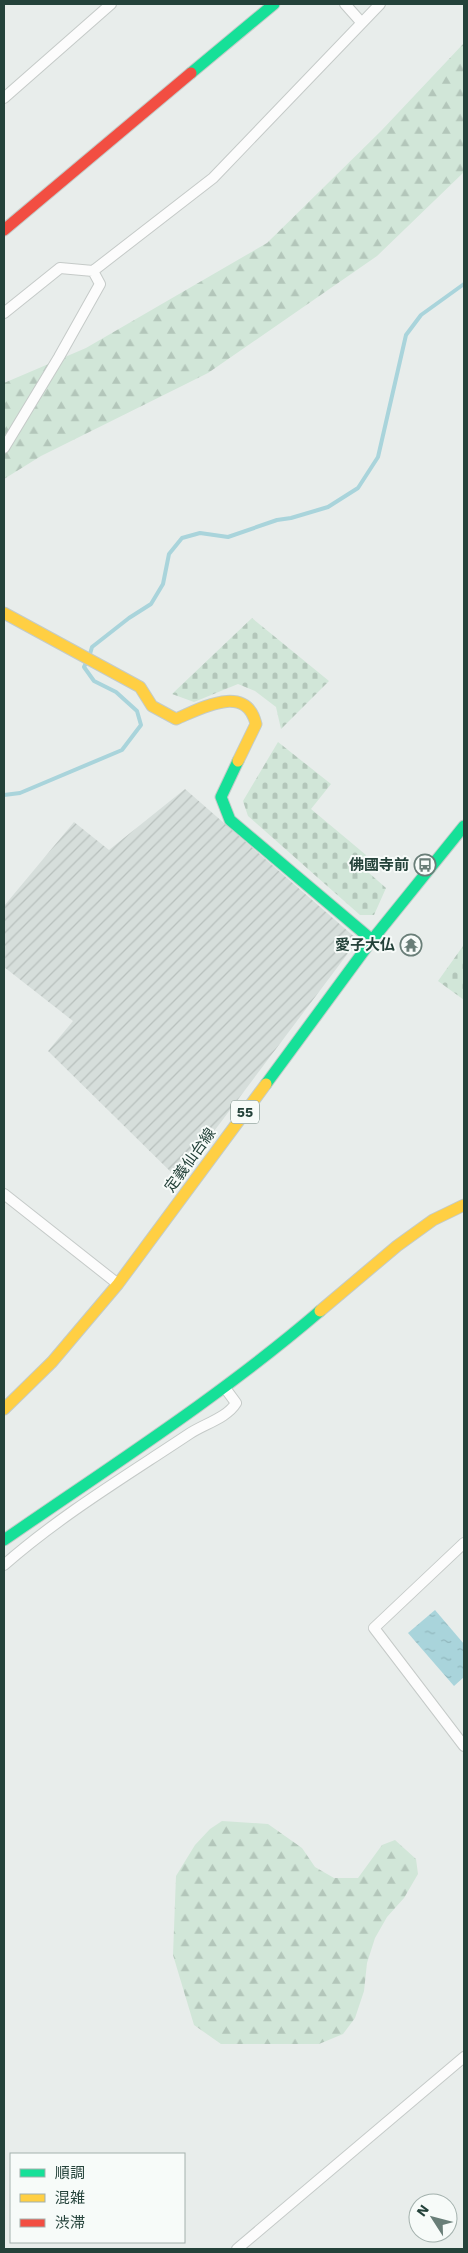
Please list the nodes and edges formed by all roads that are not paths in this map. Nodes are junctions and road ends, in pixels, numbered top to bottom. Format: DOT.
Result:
graph roads {
  1 [pos="111,4"];
  2 [pos="274,4"];
  3 [pos="345,4"];
  4 [pos="380,4"];
  5 [pos="361,22"];
  6 [pos="4,98"];
  7 [pos="4,230"];
  8 [pos="93,271"];
  9 [pos="4,313"];
  10 [pos="4,448"];
  11 [pos="4,613"];
  12 [pos="464,826"];
  13 [pos="372,940"];
  14 [pos="4,1194"];
  15 [pos="464,1205"];
  16 [pos="118,1284"];
  17 [pos="225,1388"];
  18 [pos="4,1409"];
  19 [pos="4,1540"];
  20 [pos="464,1543"];
  21 [pos="4,1564"];
  22 [pos="464,1746"];
  23 [pos="464,2057"];
  24 [pos="237,2249"];
  1 -- 6 [label="street"];
  2 -- 7 [label="street"];
  3 -- 5 [label="street"];
  4 -- 5 [label="street"];
  5 -- 8 [label="street"];
  8 -- 9 [label="street"];
  8 -- 10 [label="street"];
  11 -- 13 [label="street"];
  12 -- 13 [label="street, 定義仙台線 / 55"];
  13 -- 16 [label="street, 定義仙台線 / 55"];
  14 -- 16 [label="street"];
  15 -- 17 [label="street"];
  16 -- 18 [label="street, 定義仙台線 / 55"];
  17 -- 19 [label="street"];
  17 -- 21 [label="street"];
  20 -- 22 [label="street"];
  23 -- 24 [label="street"];
}
